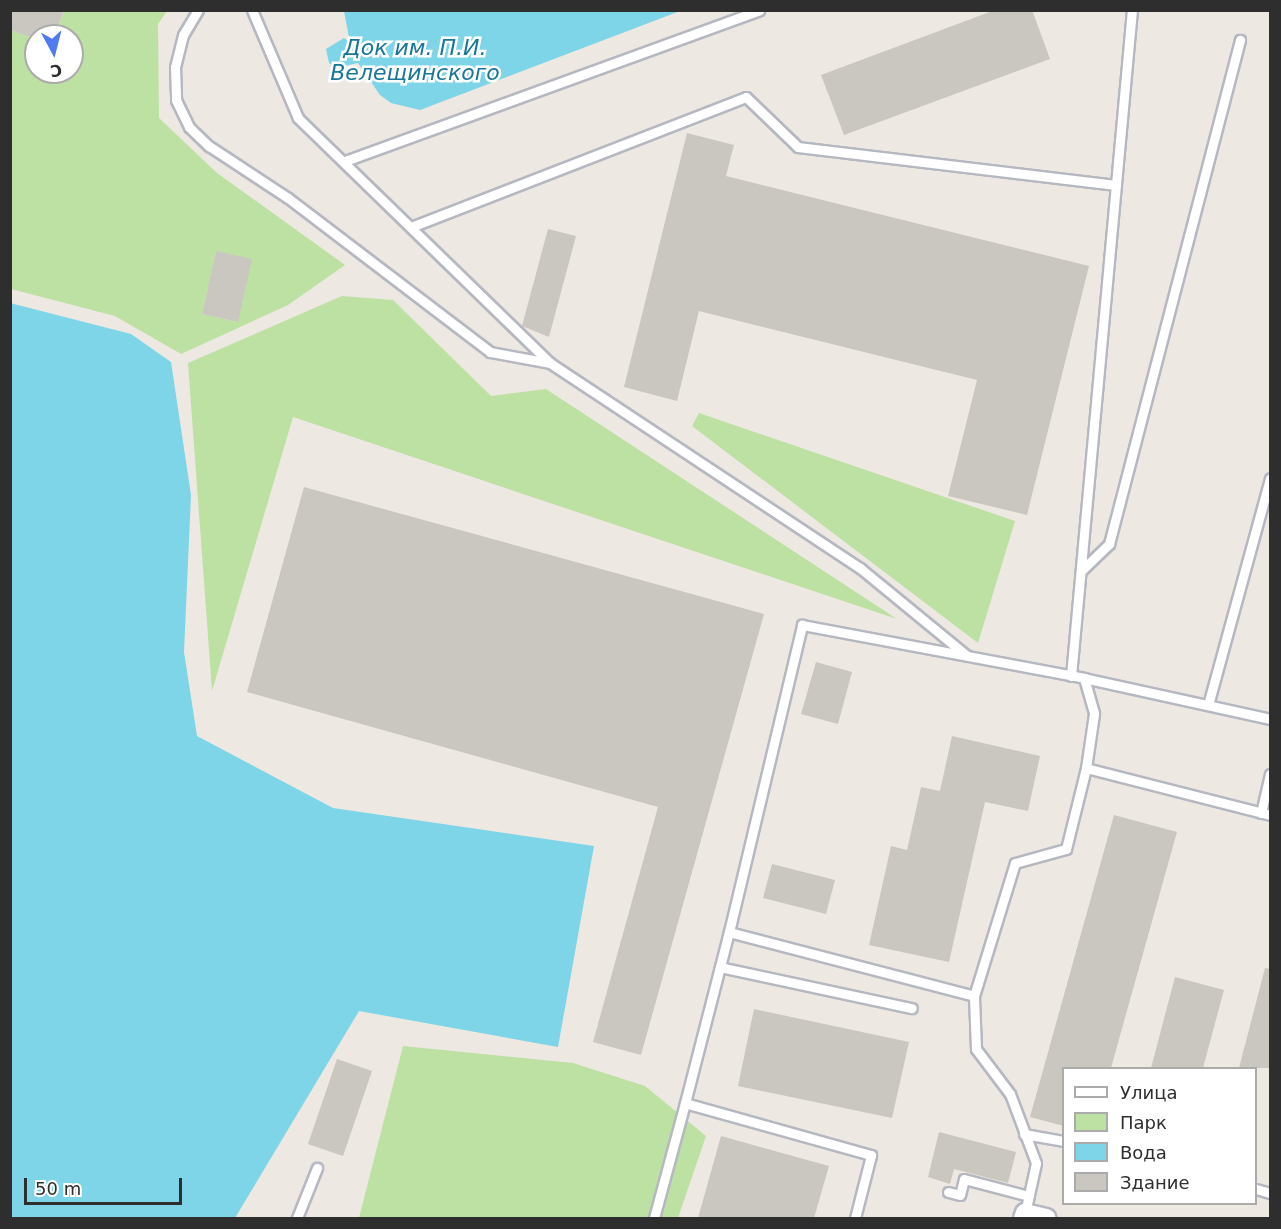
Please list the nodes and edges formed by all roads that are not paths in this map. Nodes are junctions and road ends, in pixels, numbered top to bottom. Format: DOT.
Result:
graph roads {
  1 [pos="198,10"];
  2 [pos="252,10"];
  3 [pos="759,10"];
  4 [pos="1132,10"];
  5 [pos="1240,40"];
  6 [pos="345,160"];
  7 [pos="1116,185"];
  8 [pos="411,227"];
  9 [pos="550,363"];
  10 [pos="1270,478"];
  11 [pos="1081,571"];
  12 [pos="966,655"];
  13 [pos="1071,676"];
  14 [pos="1084,678"];
  15 [pos="1208,705"];
  16 [pos="1270,718"];
  17 [pos="1086,768"];
  18 [pos="1270,774"];
  19 [pos="1266,814"];
  20 [pos="729,932"];
  21 [pos="720,967"];
  22 [pos="974,996"];
  23 [pos="912,1008"];
  24 [pos="685,1104"];
  25 [pos="1024,1134"];
  26 [pos="1062,1141"];
  27 [pos="318,1168"];
  28 [pos="948,1192"];
  29 [pos="1026,1209"];
  30 [pos="297,1218"];
  31 [pos="654,1218"];
  32 [pos="855,1218"];
  33 [pos="1046,1218"];
  1 -- 9 [label="lane"];
  2 -- 6 [label="lane"];
  3 -- 6 [label="lane"];
  4 -- 7 [label="lane"];
  5 -- 11 [label="lane"];
  6 -- 8 [label="lane"];
  7 -- 8 [label="lane"];
  7 -- 11 [label="lane"];
  8 -- 9 [label="lane"];
  9 -- 12 [label="lane"];
  10 -- 15 [label="lane"];
  11 -- 13 [label="lane"];
  12 -- 13 [label="lane"];
  12 -- 20 [label="lane"];
  13 -- 14 [label="lane"];
  14 -- 15 [label="lane"];
  14 -- 17 [label="lane"];
  15 -- 16 [label="lane"];
  17 -- 19 [label="lane"];
  17 -- 22 [label="lane"];
  18 -- 19 [label="lane"];
  20 -- 21 [label="lane"];
  20 -- 22 [label="lane"];
  21 -- 23 [label="lane"];
  21 -- 24 [label="lane"];
  22 -- 25 [label="lane"];
  24 -- 31 [label="lane"];
  24 -- 32 [label="lane"];
  25 -- 26 [label="lane"];
  25 -- 29 [label="lane"];
  27 -- 30 [label="lane"];
  28 -- 29 [label="lane"];
  29 -- 33 [label="street"];
}
